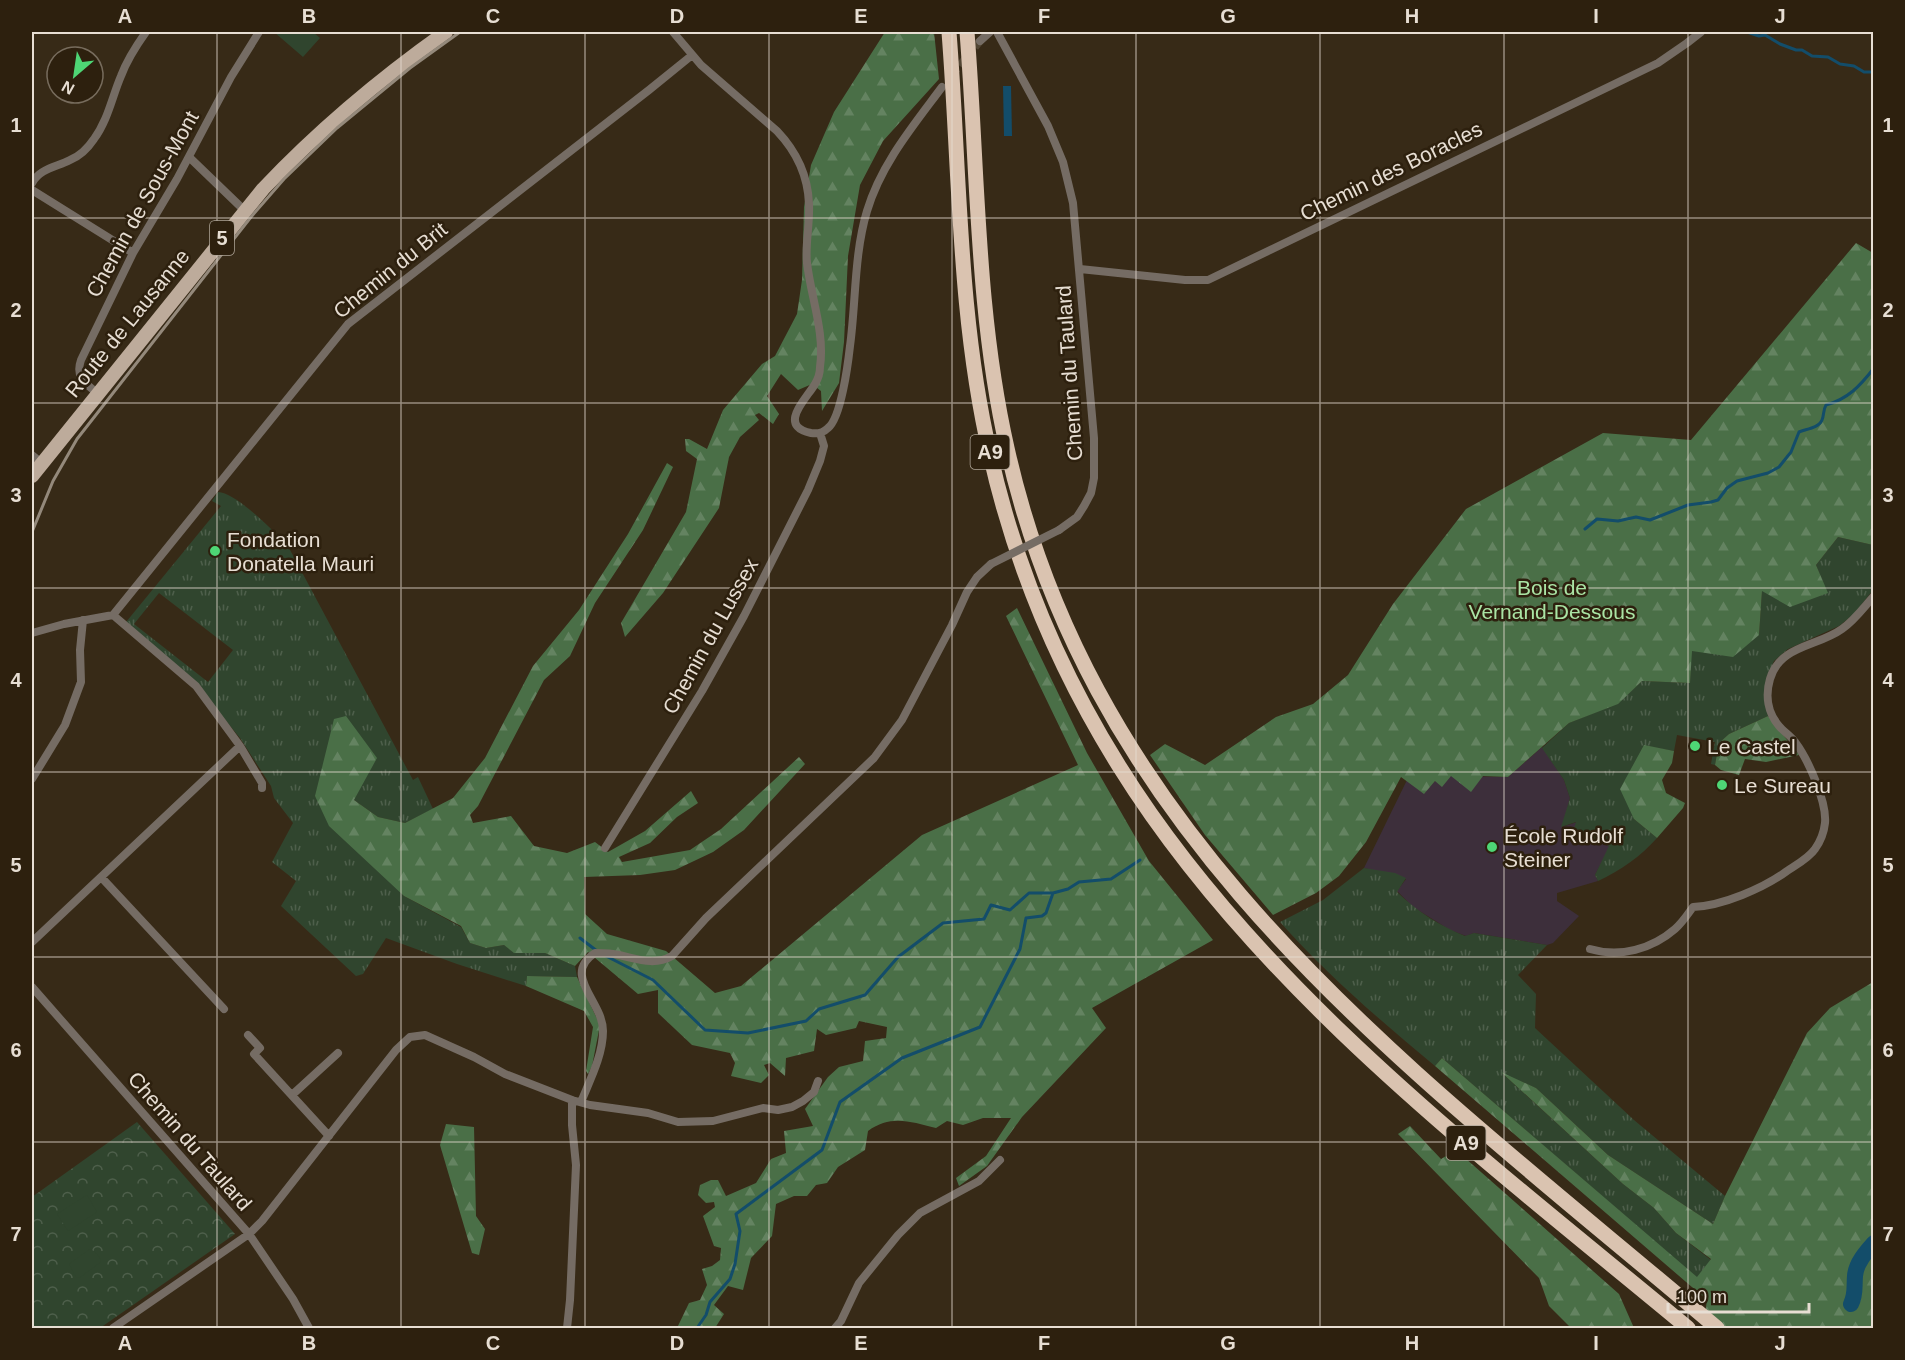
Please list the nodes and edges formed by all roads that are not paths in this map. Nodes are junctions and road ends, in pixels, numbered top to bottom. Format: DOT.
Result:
graph roads {
  1 [pos="146,32"];
  2 [pos="259,32"];
  3 [pos="446,32"];
  4 [pos="673,32"];
  5 [pos="949,32"];
  6 [pos="967,32"];
  7 [pos="990,32"];
  8 [pos="997,32"];
  9 [pos="1701,32"];
  10 [pos="980,41"];
  11 [pos="691,56"];
  12 [pos="942,87"];
  13 [pos="189,157"];
  14 [pos="32,183"];
  15 [pos="32,190"];
  16 [pos="244,210"];
  17 [pos="133,253"];
  18 [pos="1080,269"];
  19 [pos="97,393"];
  20 [pos="820,433"];
  21 [pos="37,459"];
  22 [pos="32,476"];
  23 [pos="1874,596"];
  24 [pos="113,615"];
  25 [pos="83,620"];
  26 [pos="32,633"];
  27 [pos="240,746"];
  28 [pos="32,779"];
  29 [pos="262,788"];
  30 [pos="604,848"];
  31 [pos="102,877"];
  32 [pos="32,942"];
  33 [pos="1590,949"];
  34 [pos="32,987"];
  35 [pos="224,1009"];
  36 [pos="248,1035"];
  37 [pos="338,1053"];
  38 [pos="818,1082"];
  39 [pos="292,1095"];
  40 [pos="577,1101"];
  41 [pos="329,1136"];
  42 [pos="1000,1160"];
  43 [pos="249,1234"];
  44 [pos="112,1329"];
  45 [pos="309,1329"];
  46 [pos="567,1329"];
  47 [pos="836,1329"];
  48 [pos="1688,1329"];
  49 [pos="1717,1329"];
  1 -- 14 [label="street"];
  2 -- 13 [label="street, Chemin de Sous-Mont"];
  3 -- 16 [label="main road, Route de Lausanne / 5"];
  4 -- 11 [label="street"];
  5 -- 48 [label="highway, A9"];
  6 -- 49 [label="highway, A9"];
  7 -- 10 [label="street"];
  8 -- 18 [label="street, Chemin du Taulard"];
  9 -- 18 [label="street, Chemin des Boracles"];
  11 -- 20 [label="street"];
  11 -- 24 [label="street, Chemin du Brit"];
  12 -- 20 [label="street"];
  13 -- 16 [label="street"];
  13 -- 17 [label="street, Chemin de Sous-Mont"];
  15 -- 17 [label="street"];
  16 -- 19 [label="main road, Route de Lausanne / 5"];
  17 -- 19 [label="street, Chemin de Sous-Mont"];
  18 -- 40 [label="street, Chemin du Taulard, bridge"];
  19 -- 21 [label="main road, Route de Lausanne / 5"];
  20 -- 30 [label="street, Chemin du Lussex"];
  21 -- 22 [label="main road, Route de Lausanne / 5"];
  23 -- 33 [label="street"];
  24 -- 25 [label="street"];
  24 -- 27 [label="street"];
  25 -- 26 [label="street"];
  25 -- 28 [label="street"];
  27 -- 29 [label="street"];
  27 -- 31 [label="street"];
  31 -- 32 [label="street"];
  31 -- 35 [label="street"];
  34 -- 43 [label="street, Chemin du Taulard"];
  36 -- 39 [label="street"];
  37 -- 39 [label="street"];
  38 -- 40 [label="street"];
  39 -- 41 [label="street"];
  40 -- 41 [label="street"];
  40 -- 46 [label="street"];
  41 -- 43 [label="street"];
  42 -- 47 [label="street"];
  43 -- 44 [label="street"];
  43 -- 45 [label="street, Chemin du Taulard"];
}
